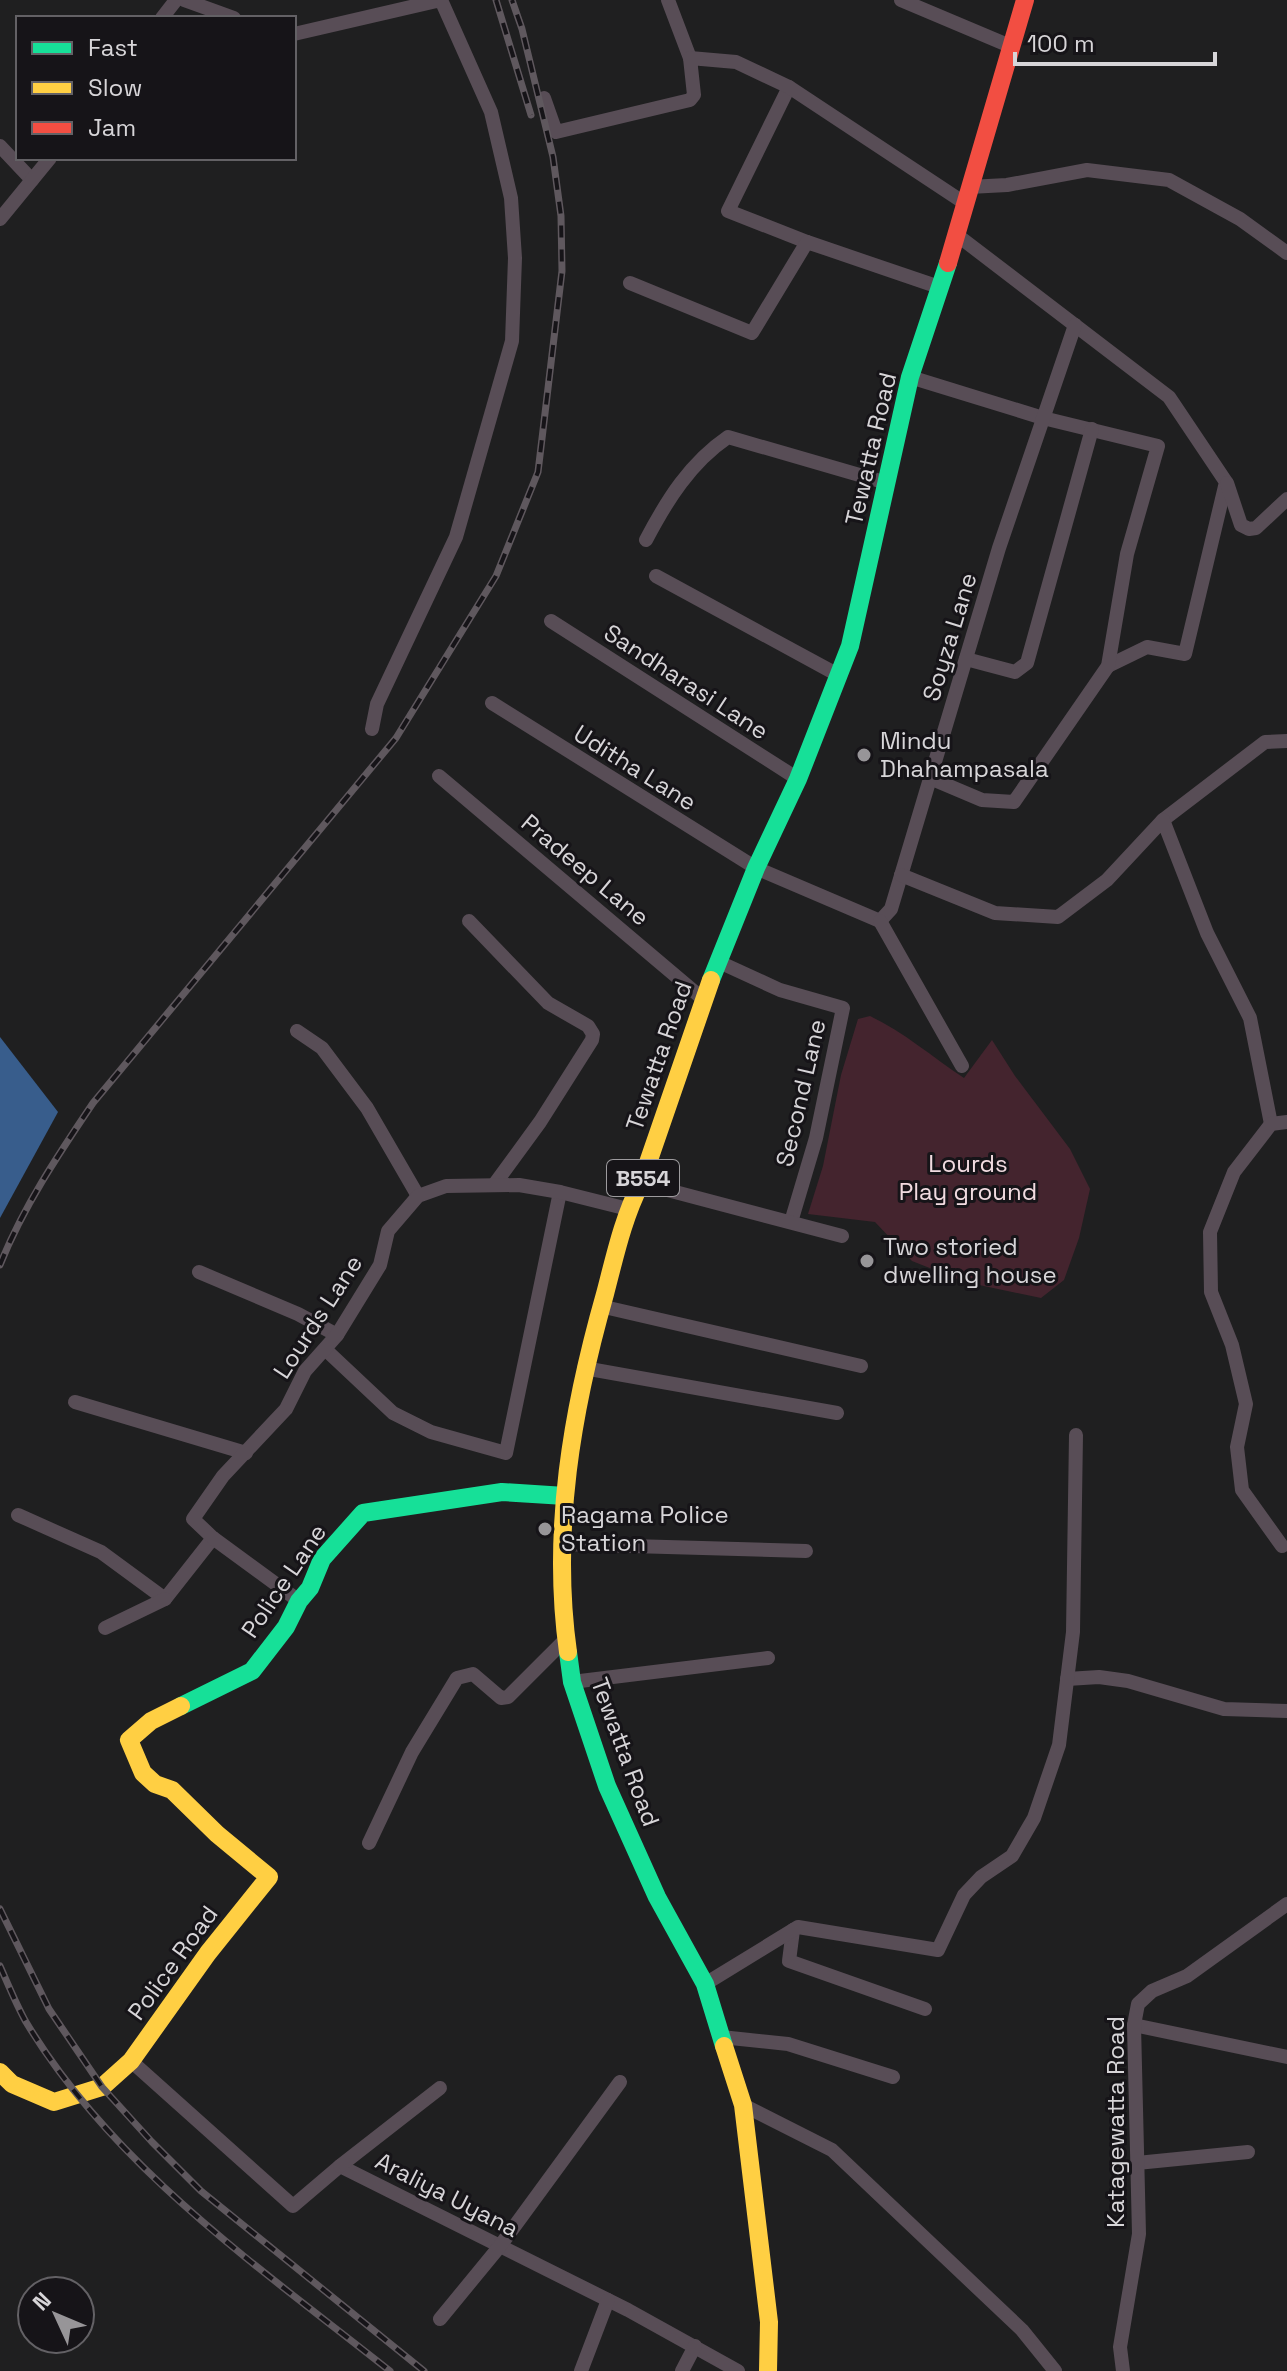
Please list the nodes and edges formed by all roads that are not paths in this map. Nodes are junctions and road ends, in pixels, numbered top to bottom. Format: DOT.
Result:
graph roads {
  1 [pos="176,0"];
  2 [pos="184,0"];
  3 [pos="441,0"];
  4 [pos="668,0"];
  5 [pos="901,0"];
  6 [pos="1025,0"];
  7 [pos="164,16"];
  8 [pos="228,16"];
  9 [pos="296,34"];
  10 [pos="1010,46"];
  11 [pos="690,58"];
  12 [pos="789,87"];
  13 [pos="544,98"];
  14 [pos="0,146"];
  15 [pos="48,160"];
  16 [pos="32,180"];
  17 [pos="968,195"];
  18 [pos="0,219"];
  19 [pos="957,235"];
  20 [pos="807,242"];
  21 [pos="1287,253"];
  22 [pos="630,283"];
  23 [pos="939,287"];
  24 [pos="1075,325"];
  25 [pos="910,377"];
  26 [pos="1043,418"];
  27 [pos="1092,429"];
  28 [pos="1226,482"];
  29 [pos="887,483"];
  30 [pos="1287,499"];
  31 [pos="646,540"];
  32 [pos="656,576"];
  33 [pos="551,621"];
  34 [pos="966,659"];
  35 [pos="1108,666"];
  36 [pos="840,676"];
  37 [pos="492,703"];
  38 [pos="372,729"];
  39 [pos="1287,741"];
  40 [pos="439,776"];
  41 [pos="930,778"];
  42 [pos="798,779"];
  43 [pos="1163,820"];
  44 [pos="756,868"];
  45 [pos="901,875"];
  46 [pos="469,921"];
  47 [pos="880,921"];
  48 [pos="719,962"];
  49 [pos="703,999"];
  50 [pos="297,1031"];
  51 [pos="962,1066"];
  52 [pos="1287,1122"];
  53 [pos="1271,1124"];
  54 [pos="641,1183"];
  55 [pos="494,1185"];
  56 [pos="560,1192"];
  57 [pos="418,1196"];
  58 [pos="628,1209"];
  59 [pos="791,1222"];
  60 [pos="842,1236"];
  61 [pos="199,1272"];
  62 [pos="600,1306"];
  63 [pos="337,1335"];
  64 [pos="326,1350"];
  65 [pos="861,1366"];
  66 [pos="584,1368"];
  67 [pos="75,1402"];
  68 [pos="837,1413"];
  69 [pos="1076,1435"];
  70 [pos="246,1453"];
  71 [pos="565,1496"];
  72 [pos="18,1515"];
  73 [pos="213,1538"];
  74 [pos="561,1544"];
  75 [pos="1285,1547"];
  76 [pos="806,1551"];
  77 [pos="165,1599"];
  78 [pos="299,1601"];
  79 [pos="105,1628"];
  80 [pos="566,1639"];
  81 [pos="768,1658"];
  82 [pos="1067,1679"];
  83 [pos="572,1682"];
  84 [pos="1287,1711"];
  85 [pos="172,1790"];
  86 [pos="369,1843"];
  87 [pos="1285,1907"];
  88 [pos="793,1930"];
  89 [pos="705,1984"];
  90 [pos="925,2009"];
  91 [pos="1134,2025"];
  92 [pos="721,2037"];
  93 [pos="1287,2057"];
  94 [pos="131,2061"];
  95 [pos="0,2072"];
  96 [pos="893,2077"];
  97 [pos="620,2082"];
  98 [pos="440,2088"];
  99 [pos="743,2105"];
  100 [pos="1248,2152"];
  101 [pos="1137,2163"];
  102 [pos="340,2166"];
  103 [pos="500,2246"];
  104 [pos="608,2300"];
  105 [pos="440,2319"];
  106 [pos="695,2346"];
  107 [pos="581,2371"];
  108 [pos="682,2371"];
  109 [pos="738,2371"];
  110 [pos="768,2371"];
  111 [pos="1055,2371"];
  112 [pos="1123,2371"];
  1 -- 7 [label="street"];
  2 -- 8 [label="street"];
  3 -- 9 [label="street"];
  3 -- 38 [label="street"];
  4 -- 11 [label="street"];
  5 -- 10 [label="street"];
  6 -- 10 [label="main road, Tewatta Road / B554"];
  10 -- 17 [label="main road, Tewatta Road / B554"];
  11 -- 12 [label="street"];
  11 -- 13 [label="street"];
  12 -- 17 [label="street"];
  12 -- 20 [label="street"];
  14 -- 16 [label="street"];
  15 -- 16 [label="street"];
  16 -- 18 [label="street"];
  17 -- 19 [label="main road, Tewatta Road / B554"];
  17 -- 21 [label="street"];
  19 -- 23 [label="main road, Tewatta Road / B554"];
  19 -- 24 [label="street"];
  20 -- 22 [label="street"];
  20 -- 23 [label="street"];
  23 -- 25 [label="main road, Tewatta Road / B554"];
  24 -- 26 [label="street, Soyza Lane"];
  24 -- 28 [label="street"];
  25 -- 26 [label="street"];
  25 -- 29 [label="main road, Tewatta Road / B554"];
  26 -- 27 [label="street"];
  26 -- 34 [label="street, Soyza Lane"];
  27 -- 34 [label="street"];
  27 -- 35 [label="street"];
  28 -- 30 [label="street"];
  28 -- 35 [label="street"];
  29 -- 31 [label="street"];
  29 -- 36 [label="main road, Tewatta Road / B554"];
  32 -- 36 [label="street"];
  33 -- 42 [label="street, Sandharasi Lane"];
  34 -- 41 [label="street, Soyza Lane"];
  35 -- 41 [label="street"];
  36 -- 42 [label="main road, Tewatta Road / B554"];
  37 -- 44 [label="street, Uditha Lane"];
  39 -- 43 [label="street"];
  40 -- 49 [label="street, Pradeep Lane"];
  41 -- 45 [label="street, Soyza Lane"];
  42 -- 44 [label="main road, Tewatta Road / B554"];
  43 -- 45 [label="street"];
  43 -- 53 [label="street"];
  44 -- 47 [label="street"];
  44 -- 48 [label="main road, Tewatta Road / B554"];
  45 -- 47 [label="street, Soyza Lane"];
  46 -- 55 [label="street"];
  47 -- 51 [label="street"];
  48 -- 49 [label="main road, Tewatta Road / B554"];
  48 -- 59 [label="street, Second Lane"];
  49 -- 54 [label="main road, Tewatta Road / B554"];
  50 -- 57 [label="street"];
  52 -- 53 [label="street"];
  53 -- 75 [label="street"];
  54 -- 58 [label="main road, Tewatta Road / B554"];
  54 -- 59 [label="street"];
  55 -- 56 [label="street"];
  55 -- 57 [label="street"];
  56 -- 58 [label="street"];
  56 -- 64 [label="street"];
  57 -- 63 [label="street, Lourds Lane"];
  58 -- 62 [label="main road, Tewatta Road / B554"];
  59 -- 60 [label="street"];
  61 -- 63 [label="street"];
  62 -- 65 [label="street"];
  62 -- 66 [label="main road, Tewatta Road / B554"];
  63 -- 64 [label="street, Lourds Lane"];
  64 -- 70 [label="street, Lourds Lane"];
  66 -- 68 [label="street"];
  66 -- 71 [label="main road, Tewatta Road / B554"];
  67 -- 70 [label="street"];
  69 -- 82 [label="street"];
  70 -- 73 [label="street, Lourds Lane"];
  71 -- 74 [label="main road, Tewatta Road / B554"];
  71 -- 78 [label="main road, Police Lane"];
  72 -- 77 [label="street"];
  73 -- 77 [label="street"];
  73 -- 78 [label="street, Lourds Lane"];
  74 -- 76 [label="street"];
  74 -- 80 [label="main road, Tewatta Road / B554"];
  77 -- 79 [label="street"];
  78 -- 85 [label="main road, Police Lane"];
  80 -- 83 [label="main road, Tewatta Road / B554"];
  80 -- 86 [label="street"];
  81 -- 83 [label="street"];
  82 -- 84 [label="street"];
  82 -- 88 [label="street"];
  83 -- 89 [label="main road, Tewatta Road / B554"];
  85 -- 94 [label="main road, Police Road"];
  87 -- 91 [label="street, Katagewatta Road"];
  88 -- 89 [label="street"];
  88 -- 90 [label="street"];
  89 -- 92 [label="main road, Tewatta Road / B554"];
  91 -- 93 [label="street"];
  91 -- 101 [label="street, Katagewatta Road"];
  92 -- 96 [label="street"];
  92 -- 99 [label="main road, Tewatta Road / B554"];
  94 -- 95 [label="main road, Police Road"];
  94 -- 102 [label="street, Araliya Uyana"];
  97 -- 103 [label="street"];
  98 -- 102 [label="street"];
  99 -- 110 [label="main road, Tewatta Road / B554"];
  99 -- 111 [label="street"];
  100 -- 101 [label="street"];
  101 -- 112 [label="street, Katagewatta Road"];
  102 -- 103 [label="street, Araliya Uyana"];
  103 -- 104 [label="street, Araliya Uyana"];
  103 -- 105 [label="street"];
  104 -- 106 [label="street, Araliya Uyana"];
  104 -- 107 [label="street"];
  106 -- 108 [label="street"];
  106 -- 109 [label="street, Araliya Uyana"];
}
